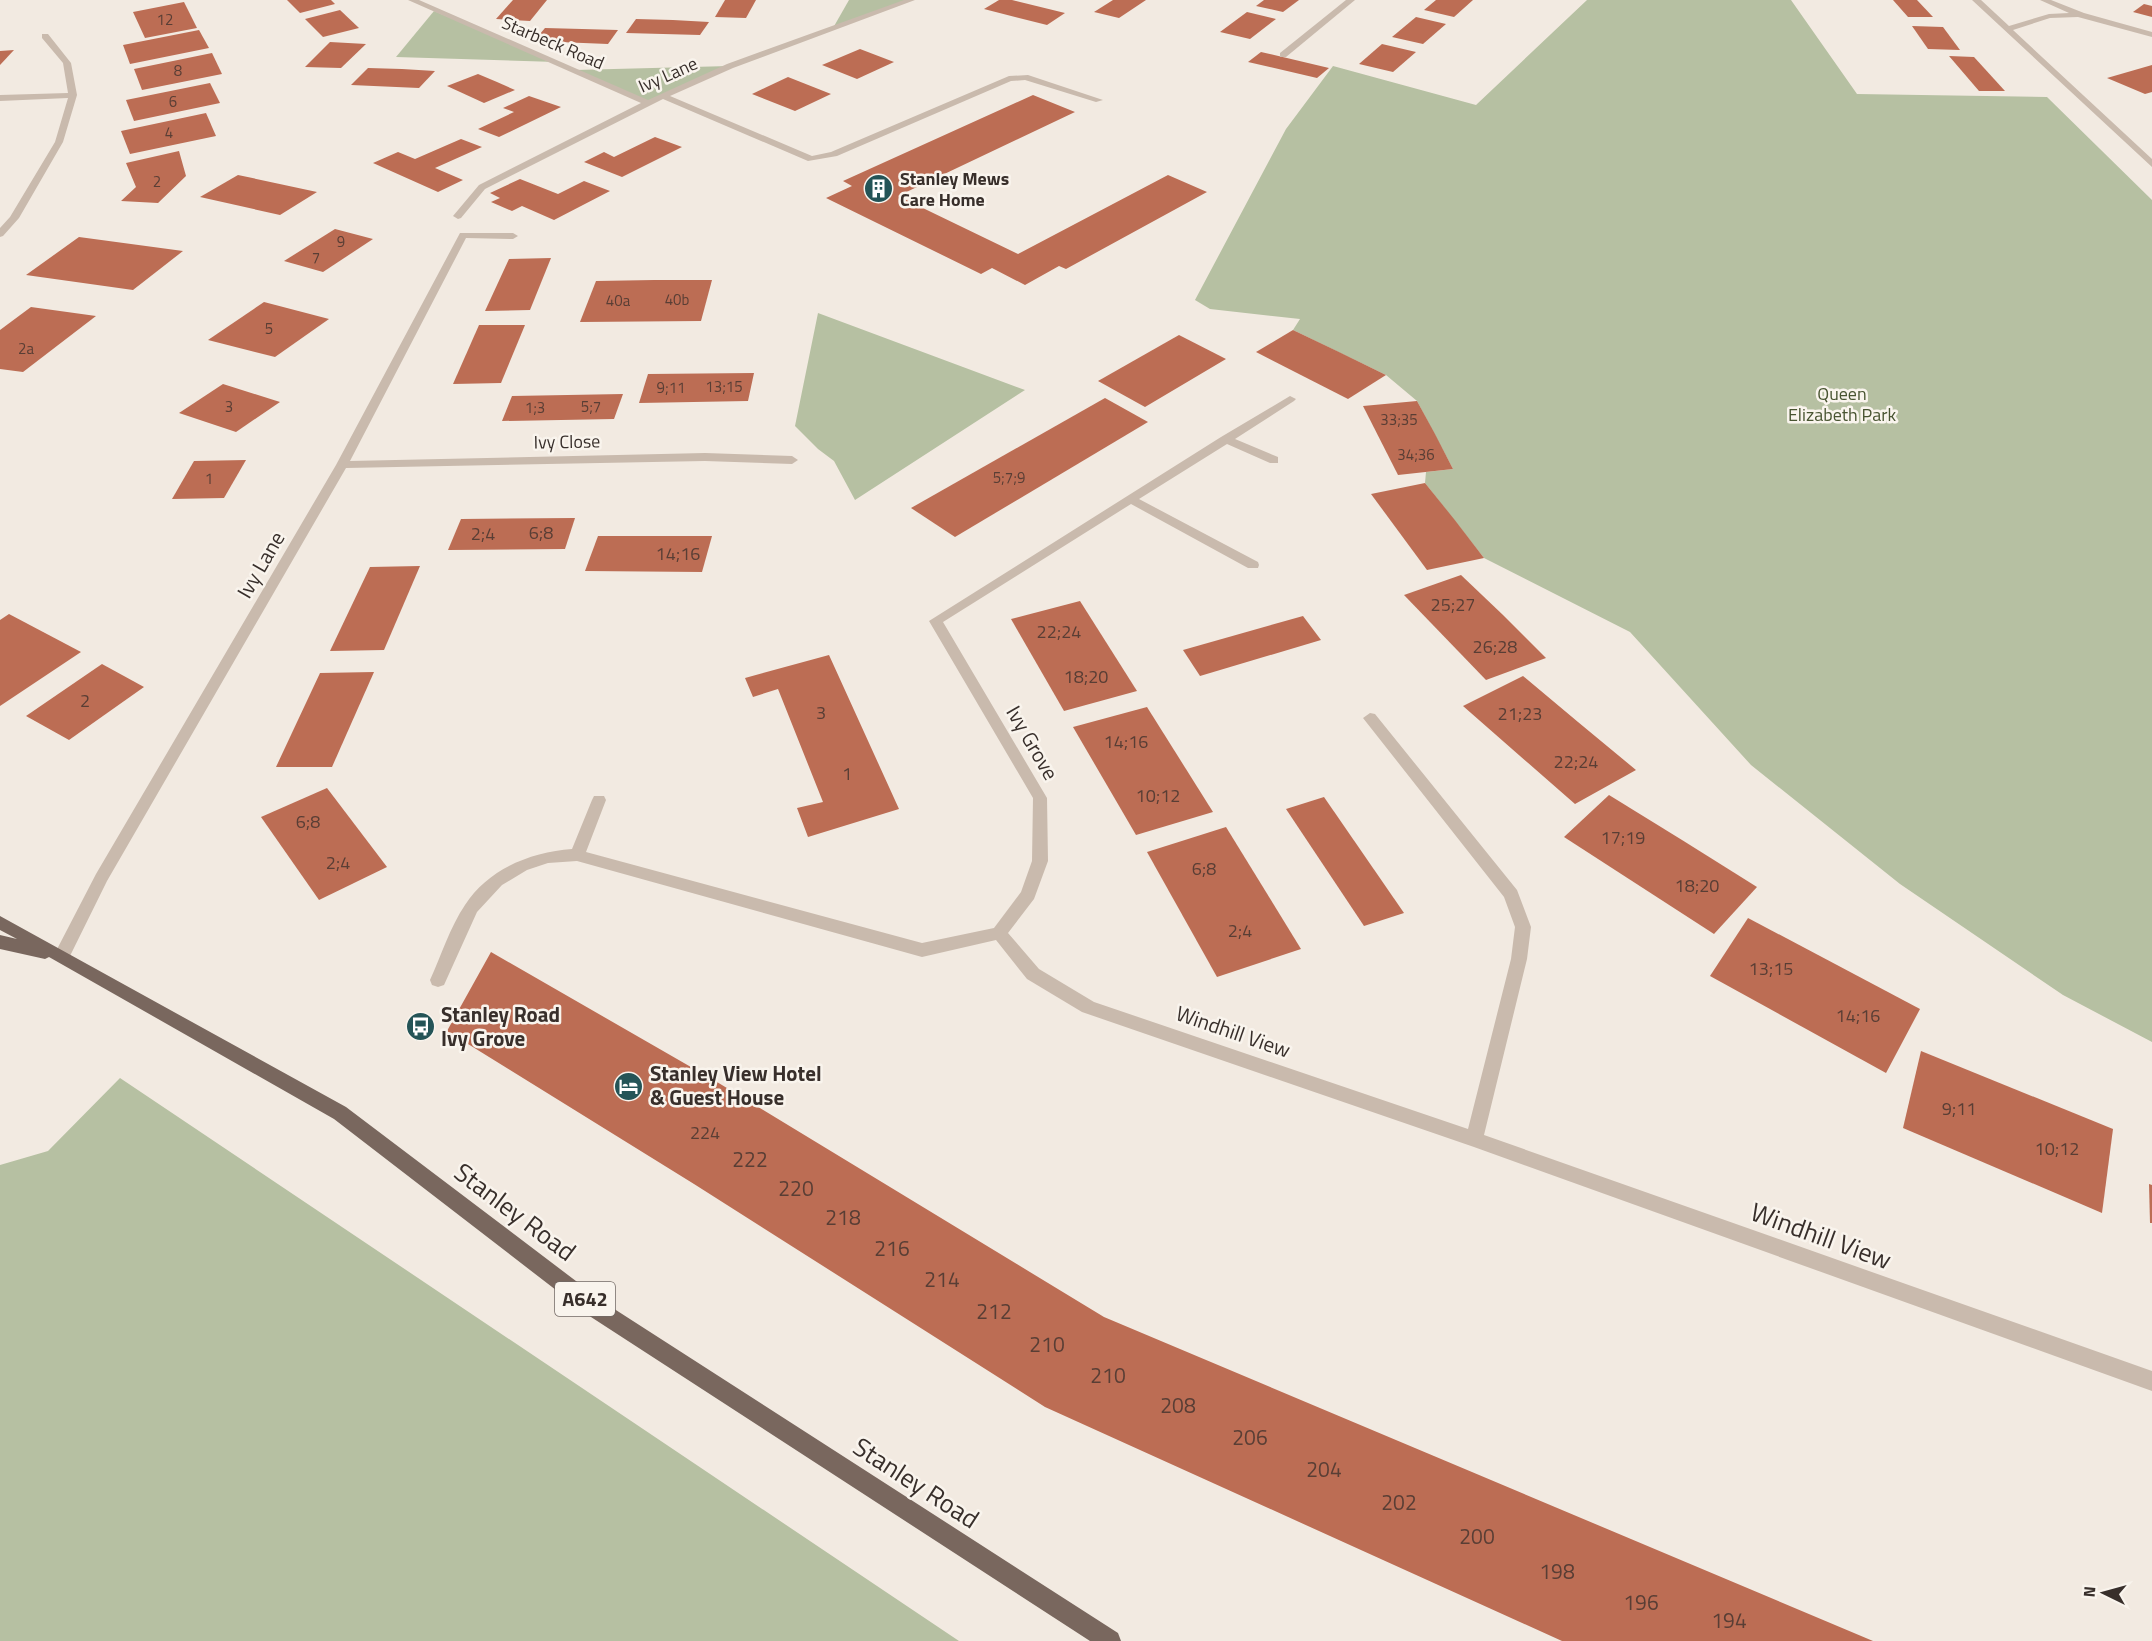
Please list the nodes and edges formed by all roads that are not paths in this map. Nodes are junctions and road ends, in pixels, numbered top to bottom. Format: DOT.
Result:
graph roads {
  1 [pos="412,0"];
  2 [pos="912,0"];
  3 [pos="1350,0"];
  4 [pos="1976,0"];
  5 [pos="2044,0"];
  6 [pos="2080,15"];
  7 [pos="2008,29"];
  8 [pos="2152,35"];
  9 [pos="45,36"];
  10 [pos="1283,55"];
  11 [pos="74,95"];
  12 [pos="663,96"];
  13 [pos="0,98"];
  14 [pos="1099,100"];
  15 [pos="648,103"];
  16 [pos="2152,164"];
  17 [pos="458,216"];
  18 [pos="0,234"];
  19 [pos="513,236"];
  20 [pos="1290,399"];
  21 [pos="1225,439"];
  22 [pos="792,460"];
  23 [pos="1274,460"];
  24 [pos="342,465"];
  25 [pos="1130,499"];
  26 [pos="1253,565"];
  27 [pos="1370,718"];
  28 [pos="598,800"];
  29 [pos="578,855"];
  30 [pos="0,922"];
  31 [pos="999,933"];
  32 [pos="0,942"];
  33 [pos="62,955"];
  34 [pos="438,980"];
  35 [pos="1474,1139"];
  36 [pos="2152,1381"];
  37 [pos="1110,1641"];
  1 -- 15 [label="street, Starbeck Road"];
  2 -- 12 [label="street, Ivy Lane"];
  3 -- 10 [label="street"];
  4 -- 7 [label="street"];
  5 -- 6 [label="street"];
  6 -- 7 [label="street"];
  6 -- 8 [label="street"];
  7 -- 16 [label="street"];
  9 -- 11 [label="street"];
  11 -- 13 [label="street"];
  11 -- 18 [label="street"];
  12 -- 14 [label="street"];
  12 -- 15 [label="street, Ivy Lane"];
  15 -- 17 [label="street, Ivy Lane"];
  19 -- 24 [label="street, Ivy Lane"];
  20 -- 21 [label="street, Ivy Grove"];
  21 -- 23 [label="street"];
  21 -- 25 [label="street, Ivy Grove"];
  22 -- 24 [label="street, Ivy Close"];
  24 -- 33 [label="street, Ivy Lane"];
  25 -- 26 [label="street"];
  25 -- 31 [label="street, Ivy Grove"];
  27 -- 35 [label="street"];
  28 -- 29 [label="street"];
  29 -- 31 [label="street"];
  29 -- 34 [label="street"];
  30 -- 33 [label="main road, A642"];
  31 -- 35 [label="street, Windhill View"];
  32 -- 33 [label="main road, A642"];
  33 -- 37 [label="main road, Stanley Road / A642"];
  35 -- 36 [label="street, Windhill View"];
}
